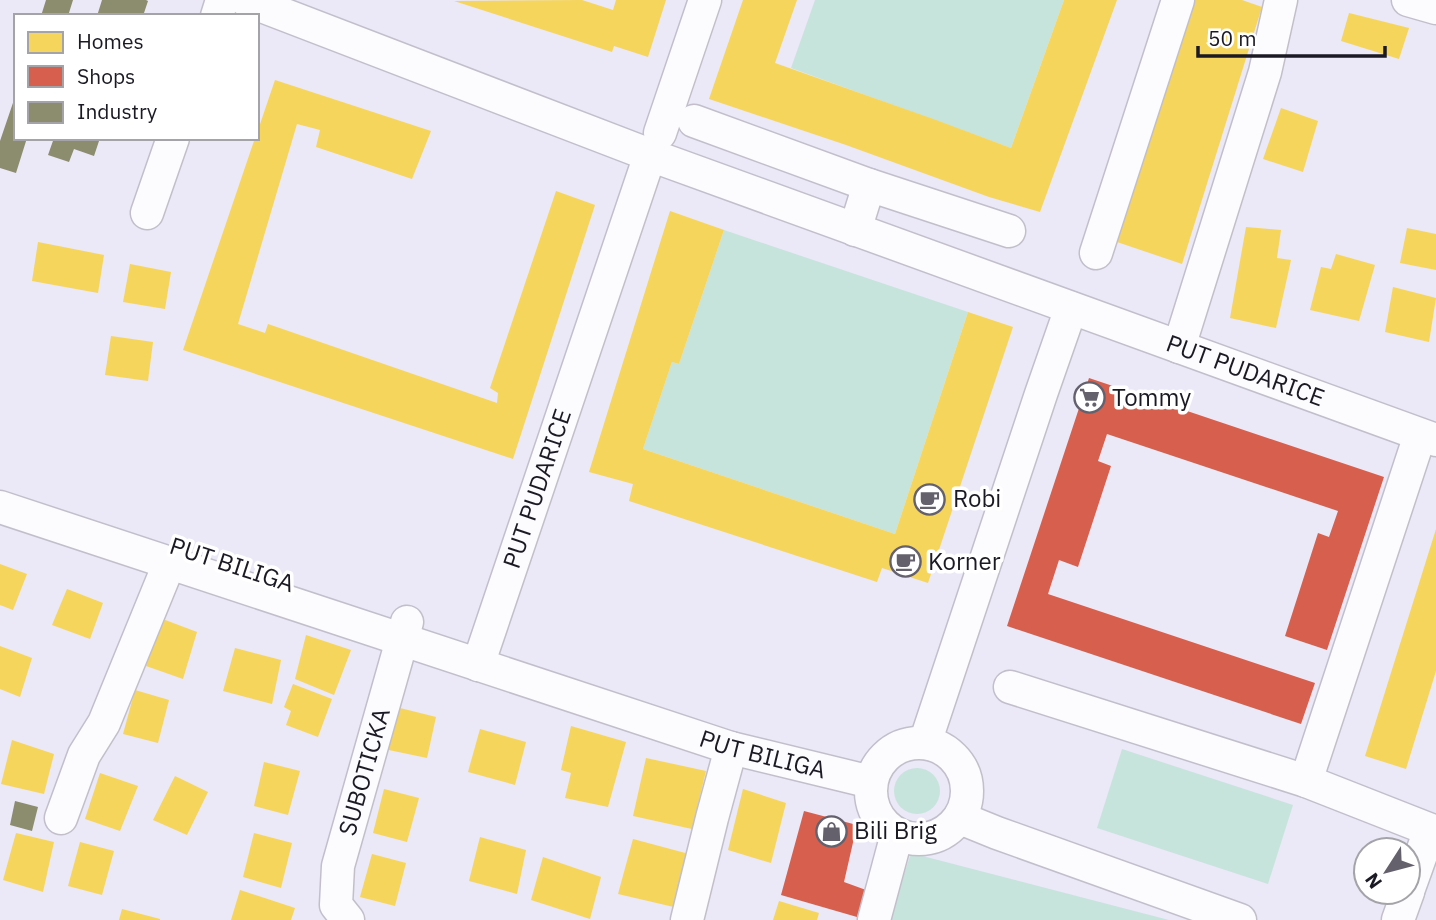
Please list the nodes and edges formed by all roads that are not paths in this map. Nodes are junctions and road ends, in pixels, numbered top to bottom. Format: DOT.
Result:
graph roads {
  1 [pos="246,0"];
  2 [pos="705,0"];
  3 [pos="1178,0"];
  4 [pos="1281,0"];
  5 [pos="1408,0"];
  6 [pos="1436,8"];
  7 [pos="694,121"];
  8 [pos="172,140"];
  9 [pos="655,144"];
  10 [pos="869,185"];
  11 [pos="147,213"];
  12 [pos="855,230"];
  13 [pos="1009,231"];
  14 [pos="1096,253"];
  15 [pos="1071,308"];
  16 [pos="1179,347"];
  17 [pos="1428,437"];
  18 [pos="0,489"];
  19 [pos="0,507"];
  20 [pos="169,564"];
  21 [pos="405,631"];
  22 [pos="466,661"];
  23 [pos="1010,687"];
  24 [pos="925,743"];
  25 [pos="732,748"];
  26 [pos="1306,781"];
  27 [pos="871,782"];
  28 [pos="61,818"];
  29 [pos="960,818"];
  30 [pos="1433,831"];
  31 [pos="897,834"];
  32 [pos="1422,858"];
  33 [pos="348,920"];
  34 [pos="687,920"];
  35 [pos="874,920"];
  36 [pos="1240,920"];
  1 -- 9 [label="street, PUT PUDARICE"];
  2 -- 9 [label="street, PUT PUDARICE"];
  3 -- 14 [label="street"];
  4 -- 16 [label="street"];
  5 -- 6 [label="street"];
  7 -- 10 [label="street"];
  8 -- 11 [label="street"];
  9 -- 12 [label="street, PUT PUDARICE"];
  9 -- 22 [label="street, PUT PUDARICE"];
  10 -- 12 [label="street"];
  10 -- 13 [label="street"];
  12 -- 15 [label="street, PUT PUDARICE"];
  15 -- 16 [label="street, PUT PUDARICE"];
  15 -- 24 [label="street"];
  16 -- 17 [label="street, PUT PUDARICE"];
  17 -- 26 [label="street, PUT PUDARICE"];
  18 -- 21 [label="street, PUT BILIGA"];
  19 -- 20 [label="street, PUT BILIGA"];
  20 -- 21 [label="street, PUT BILIGA"];
  20 -- 28 [label="street"];
  21 -- 22 [label="street, PUT BILIGA"];
  21 -- 33 [label="street, SUBOTICKA"];
  22 -- 25 [label="street, PUT BILIGA"];
  23 -- 26 [label="street"];
  24 -- 27 [label="street"];
  24 -- 29 [label="street"];
  25 -- 27 [label="street, PUT BILIGA"];
  25 -- 34 [label="street"];
  26 -- 30 [label="street"];
  27 -- 31 [label="street"];
  29 -- 31 [label="street"];
  29 -- 36 [label="street"];
  30 -- 32 [label="street"];
  31 -- 35 [label="street"];
}
